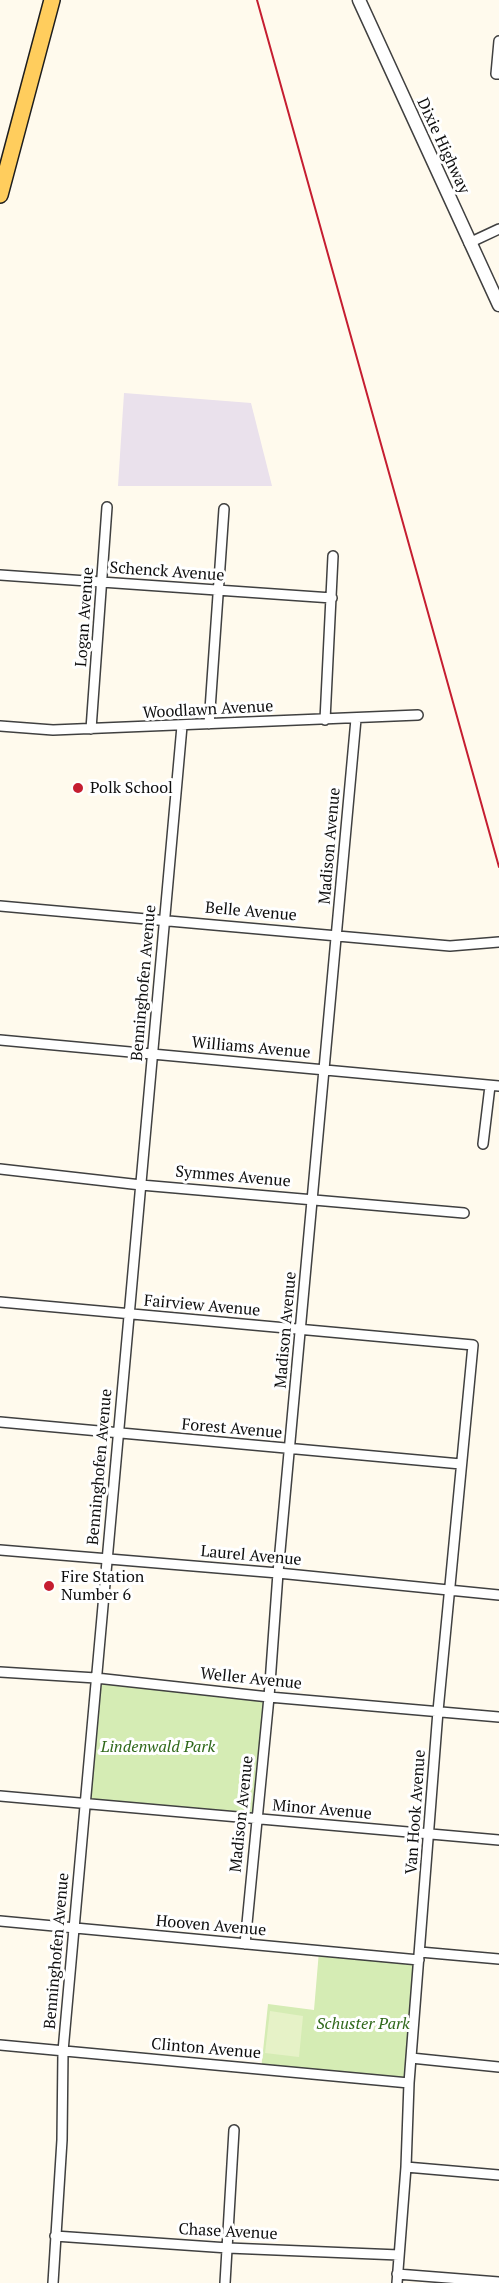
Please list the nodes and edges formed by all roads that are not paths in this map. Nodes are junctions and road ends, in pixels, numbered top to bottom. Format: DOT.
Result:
graph roads {
  1 [pos="52,0"];
  2 [pos="359,0"];
  3 [pos="499,41"];
  4 [pos="498,74"];
  5 [pos="0,195"];
  6 [pos="499,229"];
  7 [pos="469,243"];
  8 [pos="499,305"];
  9 [pos="107,507"];
  10 [pos="224,509"];
  11 [pos="333,556"];
  12 [pos="0,575"];
  13 [pos="103,582"];
  14 [pos="218,591"];
  15 [pos="332,598"];
  16 [pos="418,715"];
  17 [pos="356,719"];
  18 [pos="325,720"];
  19 [pos="209,724"];
  20 [pos="0,726"];
  21 [pos="182,726"];
  22 [pos="91,729"];
  23 [pos="0,906"];
  24 [pos="165,920"];
  25 [pos="337,935"];
  26 [pos="499,942"];
  27 [pos="0,1040"];
  28 [pos="154,1054"];
  29 [pos="324,1070"];
  30 [pos="495,1086"];
  31 [pos="483,1144"];
  32 [pos="0,1169"];
  33 [pos="141,1185"];
  34 [pos="312,1199"];
  35 [pos="464,1213"];
  36 [pos="0,1302"];
  37 [pos="129,1314"];
  38 [pos="301,1330"];
  39 [pos="473,1345"];
  40 [pos="0,1422"];
  41 [pos="118,1433"];
  42 [pos="290,1449"];
  43 [pos="461,1464"];
  44 [pos="0,1550"];
  45 [pos="106,1558"];
  46 [pos="278,1573"];
  47 [pos="450,1590"];
  48 [pos="499,1595"];
  49 [pos="0,1671"];
  50 [pos="96,1678"];
  51 [pos="269,1697"];
  52 [pos="438,1711"];
  53 [pos="499,1717"];
  54 [pos="0,1796"];
  55 [pos="85,1802"];
  56 [pos="256,1819"];
  57 [pos="429,1834"];
  58 [pos="499,1840"];
  59 [pos="0,1921"];
  60 [pos="75,1928"];
  61 [pos="244,1944"];
  62 [pos="420,1956"];
  63 [pos="499,1959"];
  64 [pos="0,2045"];
  65 [pos="63,2051"];
  66 [pos="411,2058"];
  67 [pos="499,2067"];
  68 [pos="409,2083"];
  69 [pos="234,2130"];
  70 [pos="406,2168"];
  71 [pos="499,2175"];
  72 [pos="55,2236"];
  73 [pos="228,2248"];
  74 [pos="399,2255"];
  75 [pos="397,2278"];
  76 [pos="499,2282"];
  77 [pos="53,2283"];
  78 [pos="225,2283"];
  1 -- 5 [label="main road"];
  2 -- 7 [label="street, Dixie Highway"];
  3 -- 4 [label="street"];
  6 -- 7 [label="street"];
  7 -- 8 [label="street, Dixie Highway"];
  9 -- 13 [label="street, Logan Avenue"];
  10 -- 14 [label="street"];
  11 -- 15 [label="street"];
  12 -- 13 [label="street, Schenck Avenue"];
  13 -- 14 [label="street, Schenck Avenue"];
  13 -- 22 [label="street, Logan Avenue"];
  14 -- 15 [label="street, Schenck Avenue"];
  14 -- 19 [label="street"];
  15 -- 18 [label="street"];
  16 -- 17 [label="street, Woodlawn Avenue"];
  17 -- 18 [label="street, Woodlawn Avenue"];
  17 -- 25 [label="street, Madison Avenue"];
  18 -- 19 [label="street, Woodlawn Avenue"];
  19 -- 21 [label="street, Woodlawn Avenue"];
  20 -- 22 [label="street, Woodlawn Avenue"];
  21 -- 22 [label="street, Woodlawn Avenue"];
  21 -- 24 [label="street, Benninghofen Avenue"];
  23 -- 24 [label="street, Belle Avenue"];
  24 -- 25 [label="street, Belle Avenue"];
  24 -- 28 [label="street, Benninghofen Avenue"];
  25 -- 26 [label="street, Belle Avenue"];
  25 -- 29 [label="street, Madison Avenue"];
  27 -- 28 [label="street, Williams Avenue"];
  28 -- 29 [label="street, Williams Avenue"];
  28 -- 33 [label="street, Benninghofen Avenue"];
  29 -- 30 [label="street, Williams Avenue"];
  29 -- 34 [label="street, Madison Avenue"];
  30 -- 31 [label="street"];
  32 -- 33 [label="street, Symmes Avenue"];
  33 -- 34 [label="street, Symmes Avenue"];
  33 -- 37 [label="street, Benninghofen Avenue"];
  34 -- 35 [label="street, Symmes Avenue"];
  34 -- 38 [label="street, Madison Avenue"];
  36 -- 37 [label="street, Fairview Avenue"];
  37 -- 38 [label="street, Fairview Avenue"];
  37 -- 41 [label="street, Benninghofen Avenue"];
  38 -- 39 [label="street, Fairview Avenue"];
  38 -- 42 [label="street, Madison Avenue"];
  39 -- 43 [label="street, Van Hook Avenue"];
  40 -- 41 [label="street, Forest Avenue"];
  41 -- 42 [label="street, Forest Avenue"];
  41 -- 45 [label="street, Benninghofen Avenue"];
  42 -- 43 [label="street, Forest Avenue"];
  42 -- 46 [label="street, Madison Avenue"];
  43 -- 47 [label="street, Van Hook Avenue"];
  44 -- 45 [label="street, Laurel Avenue"];
  45 -- 46 [label="street, Laurel Avenue"];
  45 -- 50 [label="street, Benninghofen Avenue"];
  46 -- 47 [label="street, Laurel Avenue"];
  46 -- 51 [label="street, Madison Avenue"];
  47 -- 48 [label="street, Laurel Avenue"];
  47 -- 52 [label="street, Van Hook Avenue"];
  49 -- 50 [label="street, Weller Avenue"];
  50 -- 51 [label="street, Weller Avenue"];
  50 -- 55 [label="street, Benninghofen Avenue"];
  51 -- 52 [label="street, Weller Avenue"];
  51 -- 56 [label="street, Madison Avenue"];
  52 -- 53 [label="street, Weller Avenue"];
  52 -- 57 [label="street, Van Hook Avenue"];
  54 -- 55 [label="street, Minor Avenue"];
  55 -- 56 [label="street, Minor Avenue"];
  55 -- 60 [label="street, Benninghofen Avenue"];
  56 -- 57 [label="street, Minor Avenue"];
  56 -- 61 [label="street, Madison Avenue"];
  57 -- 58 [label="street, Minor Avenue"];
  57 -- 62 [label="street, Van Hook Avenue"];
  59 -- 60 [label="street, Hooven Avenue"];
  60 -- 61 [label="street, Hooven Avenue"];
  60 -- 65 [label="street, Benninghofen Avenue"];
  61 -- 62 [label="street, Hooven Avenue"];
  62 -- 63 [label="street, Hooven Avenue"];
  62 -- 66 [label="street, Van Hook Avenue"];
  64 -- 65 [label="street, Clinton Avenue"];
  65 -- 68 [label="street, Clinton Avenue"];
  65 -- 72 [label="street, Benninghofen Avenue"];
  66 -- 67 [label="street"];
  66 -- 68 [label="street, Van Hook Avenue"];
  68 -- 70 [label="street, Van Hook Avenue"];
  69 -- 73 [label="street"];
  70 -- 71 [label="street"];
  70 -- 74 [label="street, Van Hook Avenue"];
  72 -- 73 [label="street, Chase Avenue"];
  72 -- 77 [label="street, Benninghofen Avenue"];
  73 -- 74 [label="street, Chase Avenue"];
  73 -- 78 [label="street"];
  74 -- 75 [label="street, Van Hook Avenue"];
  75 -- 76 [label="street"];
}
